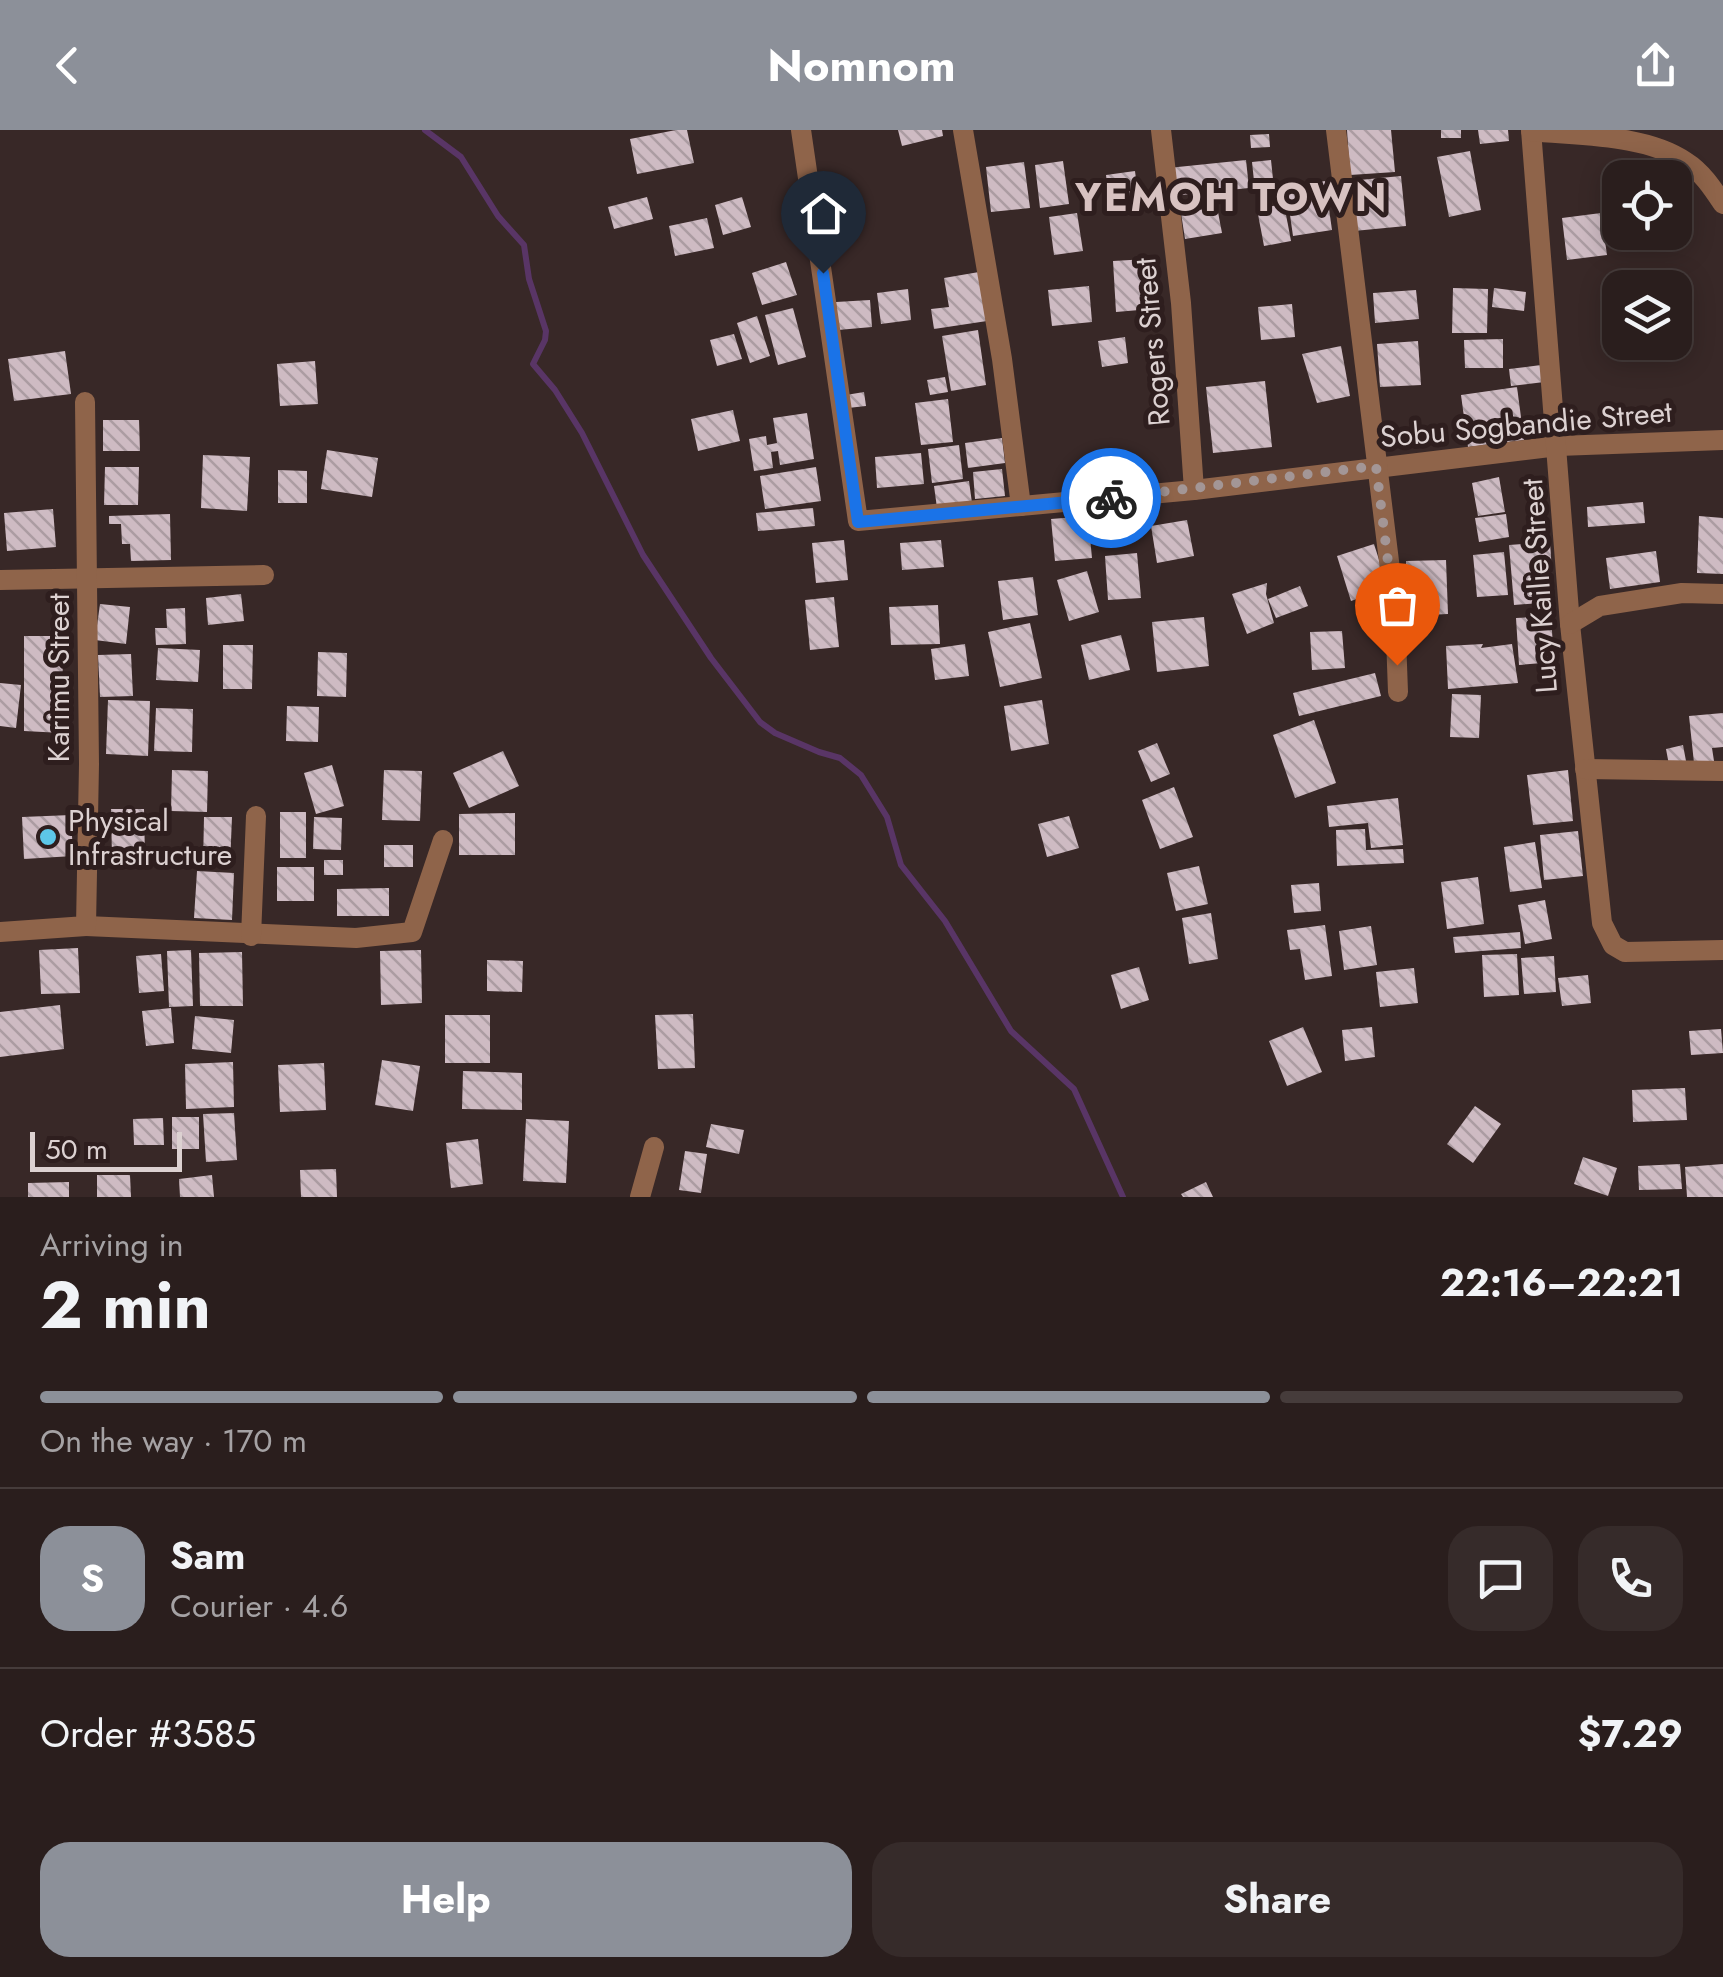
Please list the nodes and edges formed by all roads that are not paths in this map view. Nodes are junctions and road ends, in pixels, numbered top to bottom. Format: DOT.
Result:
graph roads {
  1 [pos="802,130"];
  2 [pos="963,130"];
  3 [pos="1162,130"];
  4 [pos="1336,130"];
  5 [pos="1531,130"];
  6 [pos="1723,204"];
  7 [pos="85,402"];
  8 [pos="1723,440"];
  9 [pos="1558,446"];
  10 [pos="1376,466"];
  11 [pos="1194,490"];
  12 [pos="1021,506"];
  13 [pos="264,576"];
  14 [pos="87,578"];
  15 [pos="0,580"];
  16 [pos="1723,594"];
  17 [pos="1570,624"];
  18 [pos="1398,692"];
  19 [pos="1584,769"];
  20 [pos="1723,772"];
  21 [pos="256,816"];
  22 [pos="443,840"];
  23 [pos="86,926"];
  24 [pos="0,932"];
  25 [pos="251,936"];
  26 [pos="1723,950"];
  27 [pos="654,1147"];
  28 [pos="640,1197"];
  1 -- 12 [label="street, Sobu Sogbandie Street"];
  2 -- 12 [label="street"];
  3 -- 11 [label="street, Rogers Street"];
  4 -- 10 [label="street"];
  5 -- 6 [label="street"];
  5 -- 9 [label="street, Lucy Kailie Street"];
  7 -- 14 [label="street, Karimu Street"];
  8 -- 9 [label="street, Sobu Sogbandie Street"];
  9 -- 10 [label="street, Sobu Sogbandie Street"];
  9 -- 17 [label="street, Lucy Kailie Street"];
  10 -- 11 [label="street, Sobu Sogbandie Street"];
  10 -- 18 [label="street"];
  11 -- 12 [label="street, Sobu Sogbandie Street"];
  13 -- 14 [label="street"];
  14 -- 15 [label="street"];
  14 -- 23 [label="street, Karimu Street"];
  16 -- 17 [label="street"];
  17 -- 19 [label="street, Lucy Kailie Street"];
  19 -- 20 [label="street"];
  19 -- 26 [label="street, Lucy Kailie Street"];
  21 -- 25 [label="street"];
  22 -- 25 [label="street"];
  23 -- 24 [label="street"];
  23 -- 25 [label="street"];
  27 -- 28 [label="street"];
}
